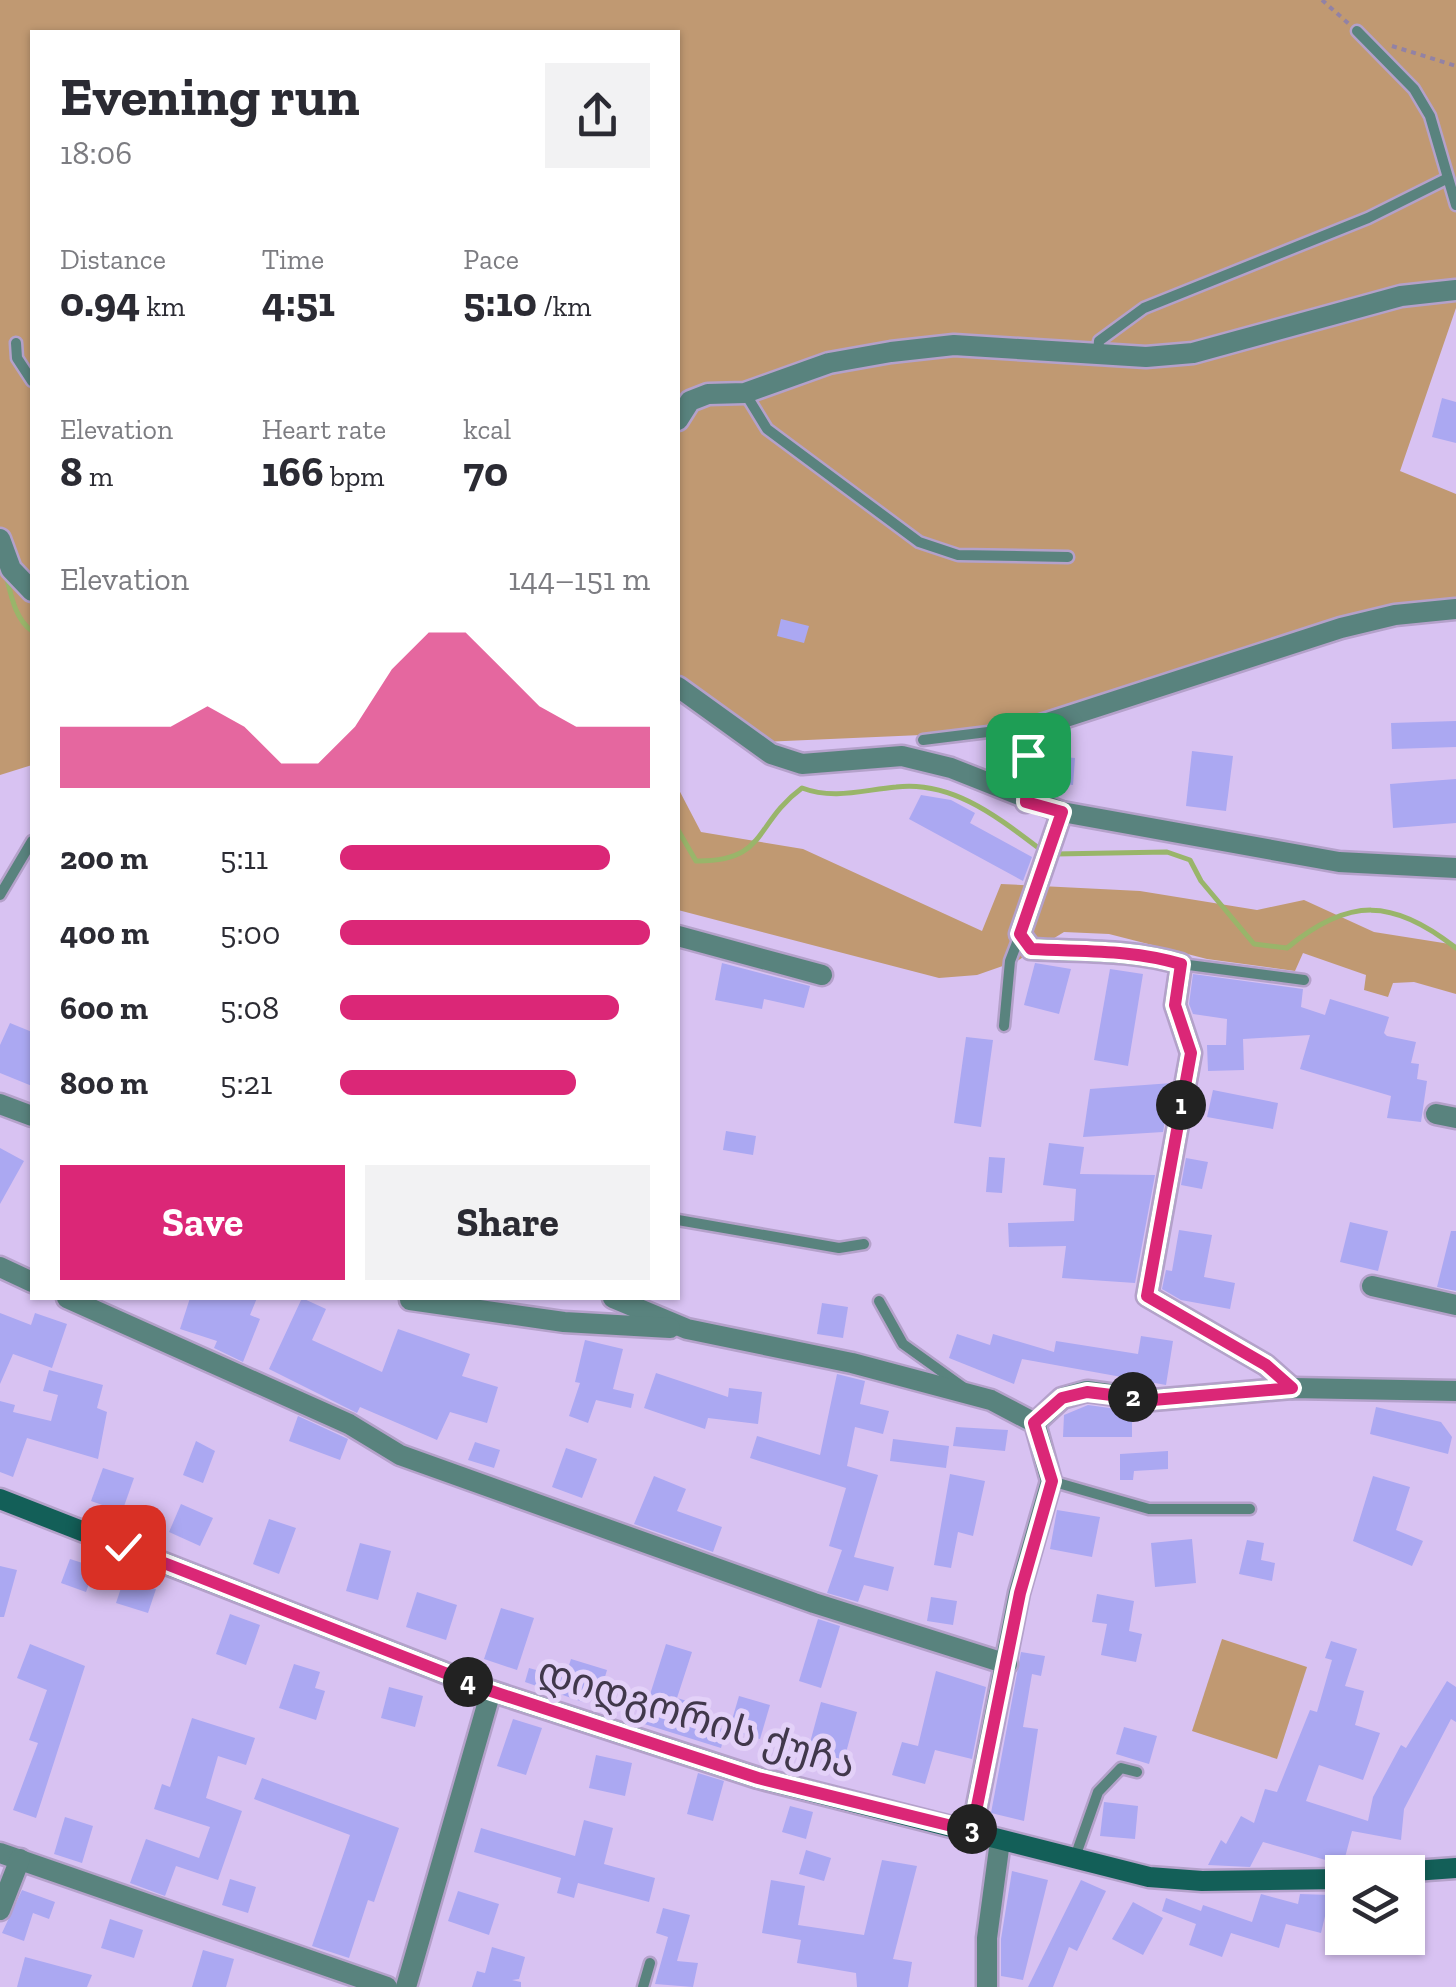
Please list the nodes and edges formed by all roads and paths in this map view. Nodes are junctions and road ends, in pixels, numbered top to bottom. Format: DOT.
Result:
graph roads {
  1 [pos="1356,31"];
  2 [pos="1446,179"];
  3 [pos="1456,206"];
  4 [pos="1456,290"];
  5 [pos="16,343"];
  6 [pos="1098,354"];
  7 [pos="30,378"];
  8 [pos="745,394"];
  9 [pos="680,417"];
  10 [pos="0,538"];
  11 [pos="1068,557"];
  12 [pos="30,590"];
  13 [pos="1456,609"];
  14 [pos="680,688"];
  15 [pos="1038,726"];
  16 [pos="923,740"];
  17 [pos="1026,802"];
  18 [pos="1062,812"];
  19 [pos="30,845"];
  20 [pos="1456,868"];
  21 [pos="0,896"];
  22 [pos="1020,934"];
  23 [pos="680,937"];
  24 [pos="1181,964"];
  25 [pos="822,974"];
  26 [pos="1304,980"];
  27 [pos="1004,1026"];
  28 [pos="0,1104"];
  29 [pos="30,1115"];
  30 [pos="680,1220"];
  31 [pos="864,1244"];
  32 [pos="0,1268"];
  33 [pos="30,1281"];
  34 [pos="1372,1286"];
  35 [pos="71,1300"];
  36 [pos="410,1300"];
  37 [pos="619,1300"];
  38 [pos="879,1301"];
  39 [pos="1456,1306"];
  40 [pos="688,1329"];
  41 [pos="1292,1388"];
  42 [pos="1446,1390"];
  43 [pos="976,1396"];
  44 [pos="1456,1406"];
  45 [pos="1034,1423"];
  46 [pos="1052,1481"];
  47 [pos="0,1499"];
  48 [pos="1250,1509"];
  49 [pos="1007,1664"];
  50 [pos="491,1691"];
  51 [pos="1137,1772"];
  52 [pos="972,1831"];
  53 [pos="1000,1841"];
  54 [pos="10,1856"];
  55 [pos="1074,1860"];
  56 [pos="1456,1868"];
  57 [pos="1425,1870"];
  58 [pos="1325,1878"];
  59 [pos="0,1910"];
  60 [pos="650,1963"];
  61 [pos="387,1987"];
  62 [pos="406,1987"];
  63 [pos="642,1987"];
  64 [pos="986,1987"];
  1 -- 2 [label="lane"];
  2 -- 3 [label="lane"];
  2 -- 6 [label="lane"];
  4 -- 6 [label="street"];
  5 -- 7 [label="lane"];
  6 -- 8 [label="street"];
  8 -- 9 [label="street"];
  8 -- 11 [label="lane"];
  10 -- 12 [label="street"];
  13 -- 15 [label="street"];
  14 -- 17 [label="street"];
  15 -- 16 [label="lane"];
  15 -- 17 [label="street"];
  17 -- 18 [label="street"];
  18 -- 20 [label="street"];
  18 -- 22 [label="street"];
  19 -- 21 [label="lane"];
  22 -- 24 [label="street"];
  22 -- 27 [label="lane"];
  23 -- 25 [label="street"];
  24 -- 26 [label="lane"];
  24 -- 41 [label="street"];
  28 -- 29 [label="street"];
  30 -- 31 [label="lane"];
  32 -- 33 [label="street"];
  34 -- 39 [label="street"];
  35 -- 49 [label="street"];
  36 -- 40 [label="street"];
  37 -- 40 [label="street"];
  38 -- 43 [label="lane"];
  40 -- 43 [label="street"];
  41 -- 42 [label="street"];
  41 -- 45 [label="street"];
  42 -- 44 [label="lane"];
  43 -- 45 [label="street"];
  45 -- 46 [label="street"];
  46 -- 48 [label="lane"];
  46 -- 49 [label="street"];
  47 -- 50 [label="street, დიდგორის ქუჩა"];
  49 -- 52 [label="street"];
  50 -- 52 [label="street, დიდგორის ქუჩა"];
  50 -- 62 [label="street"];
  51 -- 55 [label="lane"];
  52 -- 53 [label="street, დიდგორის ქუჩა"];
  53 -- 55 [label="street, დიდგორის ქუჩა"];
  53 -- 64 [label="street"];
  54 -- 59 [label="street"];
  54 -- 61 [label="street"];
  55 -- 58 [label="street, დიდგორის ქუჩა"];
  56 -- 57 [label="street"];
  60 -- 63 [label="lane"];
}
